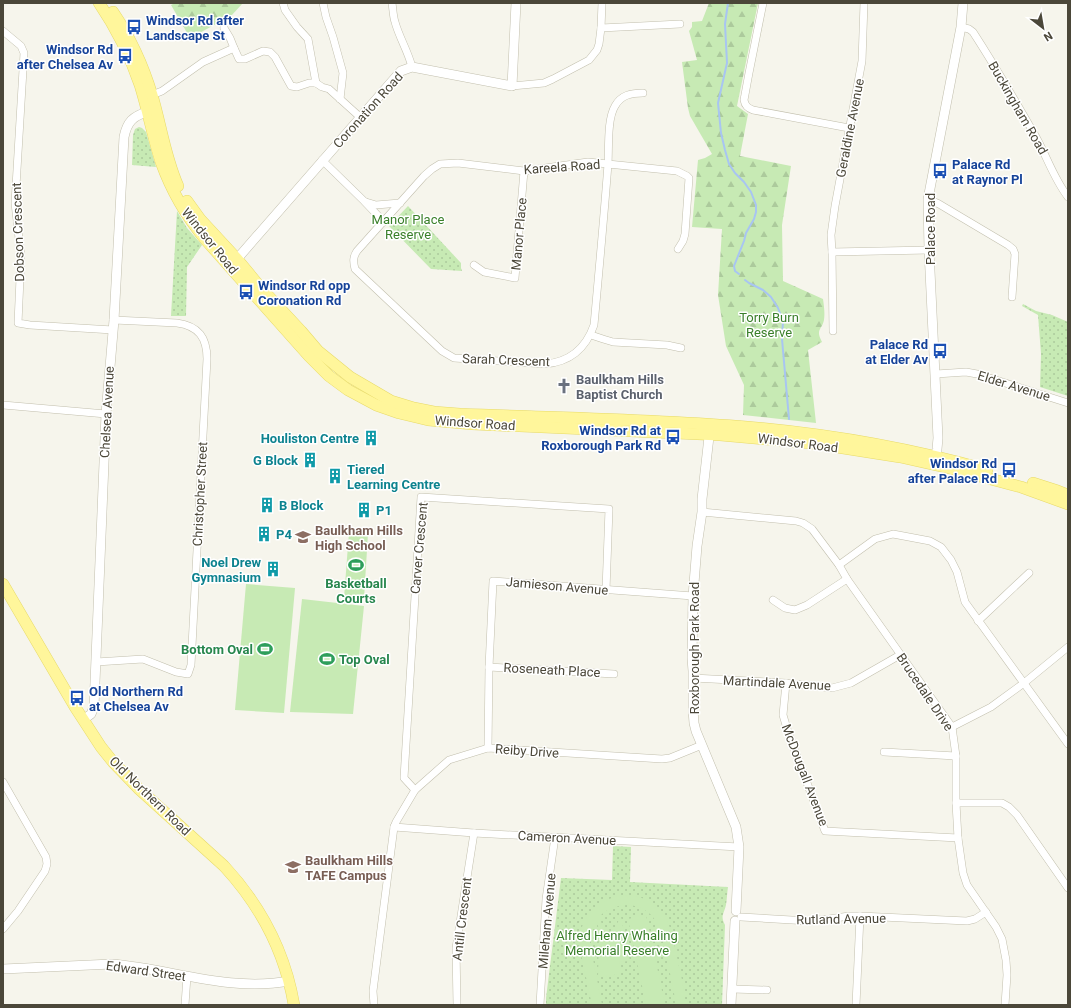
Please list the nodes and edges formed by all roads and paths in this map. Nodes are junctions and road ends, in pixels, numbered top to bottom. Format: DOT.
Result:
graph roads {
  1 [pos="100,3"];
  2 [pos="108,3"];
  3 [pos="283,3"];
  4 [pos="323,3"];
  5 [pos="392,3"];
  6 [pos="516,3"];
  7 [pos="602,3"];
  8 [pos="763,3"];
  9 [pos="864,3"];
  10 [pos="963,3"];
  11 [pos="680,24"];
  12 [pos="961,27"];
  13 [pos="224,28"];
  14 [pos="600,28"];
  15 [pos="3,31"];
  16 [pos="234,48"];
  17 [pos="412,67"];
  18 [pos="316,83"];
  19 [pos="512,86"];
  20 [pos="643,93"];
  21 [pos="152,95"];
  22 [pos="340,99"];
  23 [pos="151,111"];
  24 [pos="360,117"];
  25 [pos="849,128"];
  26 [pos="322,160"];
  27 [pos="608,163"];
  28 [pos="524,171"];
  29 [pos="1068,197"];
  30 [pos="928,199"];
  31 [pos="364,201"];
  32 [pos="400,203"];
  33 [pos="384,222"];
  34 [pos="678,249"];
  35 [pos="929,250"];
  36 [pos="832,252"];
  37 [pos="233,263"];
  38 [pos="474,266"];
  39 [pos="1012,298"];
  40 [pos="114,320"];
  41 [pos="113,330"];
  42 [pos="833,331"];
  43 [pos="591,335"];
  44 [pos="681,348"];
  45 [pos="936,374"];
  46 [pos="1068,403"];
  47 [pos="3,405"];
  48 [pos="106,414"];
  49 [pos="710,430"];
  50 [pos="936,457"];
  51 [pos="1068,495"];
  52 [pos="1068,504"];
  53 [pos="702,512"];
  54 [pos="839,565"];
  55 [pos="1029,573"];
  56 [pos="847,578"];
  57 [pos="3,584"];
  58 [pos="606,590"];
  59 [pos="693,596"];
  60 [pos="773,600"];
  61 [pos="978,620"];
  62 [pos="1068,647"];
  63 [pos="900,655"];
  64 [pos="96,662"];
  65 [pos="489,667"];
  66 [pos="614,674"];
  67 [pos="693,678"];
  68 [pos="786,683"];
  69 [pos="1024,683"];
  70 [pos="83,720"];
  71 [pos="952,727"];
  72 [pos="702,744"];
  73 [pos="1068,744"];
  74 [pos="488,748"];
  75 [pos="884,752"];
  76 [pos="956,756"];
  77 [pos="3,782"];
  78 [pos="415,790"];
  79 [pos="956,803"];
  80 [pos="394,827"];
  81 [pos="474,833"];
  82 [pos="555,837"];
  83 [pos="958,838"];
  84 [pos="739,847"];
  85 [pos="1068,888"];
  86 [pos="986,912"];
  87 [pos="737,916"];
  88 [pos="860,916"];
  89 [pos="3,928"];
  90 [pos="3,969"];
  91 [pos="187,976"];
  92 [pos="289,981"];
  93 [pos="732,989"];
  94 [pos="767,990"];
  95 [pos="185,1005"];
  96 [pos="294,1005"];
  97 [pos="374,1005"];
  98 [pos="457,1005"];
  99 [pos="540,1005"];
  100 [pos="731,1005"];
  101 [pos="856,1005"];
  102 [pos="1005,1005"];
  1 -- 23 [label="main road, Windsor Road"];
  2 -- 21 [label="main road, Windsor Road"];
  3 -- 18 [label="street"];
  4 -- 22 [label="street"];
  5 -- 17 [label="street"];
  6 -- 19 [label="street"];
  7 -- 14 [label="street"];
  8 -- 25 [label="street"];
  9 -- 25 [label="street, Geraldine Avenue"];
  10 -- 12 [label="street, Palace Road"];
  11 -- 14 [label="street"];
  12 -- 29 [label="street, Buckingham Road"];
  12 -- 30 [label="street, Palace Road"];
  13 -- 16 [label="street"];
  14 -- 19 [label="street"];
  15 -- 41 [label="street, Dobson Crescent"];
  16 -- 18 [label="street"];
  16 -- 21 [label="street"];
  17 -- 19 [label="street, Coronation Road"];
  17 -- 24 [label="street, Coronation Road"];
  18 -- 22 [label="street"];
  20 -- 27 [label="street, Sarah Crescent"];
  21 -- 23 [label="main road, Windsor Road"];
  22 -- 24 [label="street"];
  23 -- 37 [label="main road, Windsor Road"];
  23 -- 40 [label="street, Chelsea Avenue"];
  24 -- 26 [label="street, Coronation Road"];
  25 -- 36 [label="street, Geraldine Avenue"];
  26 -- 31 [label="street"];
  26 -- 37 [label="street, Coronation Road"];
  27 -- 28 [label="street, Kareela Road"];
  27 -- 34 [label="street, Kareela Road"];
  27 -- 43 [label="street, Sarah Crescent"];
  28 -- 32 [label="street, Kareela Road"];
  28 -- 38 [label="street, Manor Place"];
  30 -- 35 [label="street, Palace Road"];
  30 -- 39 [label="street"];
  31 -- 32 [label="street"];
  31 -- 33 [label="street"];
  32 -- 33 [label="street, Kareela Road"];
  33 -- 43 [label="street, Sarah Crescent"];
  35 -- 36 [label="street"];
  35 -- 45 [label="street, Palace Road"];
  36 -- 42 [label="street, Geraldine Avenue"];
  37 -- 49 [label="main road, Windsor Road"];
  40 -- 41 [label="street, Chelsea Avenue"];
  40 -- 64 [label="street, Christopher Street"];
  41 -- 48 [label="street, Chelsea Avenue"];
  43 -- 44 [label="street"];
  45 -- 46 [label="street, Elder Avenue"];
  45 -- 50 [label="street, Palace Road"];
  47 -- 48 [label="street"];
  48 -- 64 [label="street, Chelsea Avenue"];
  49 -- 50 [label="main road, Windsor Road"];
  49 -- 52 [label="main road, Windsor Road"];
  49 -- 53 [label="street, Roxborough Park Road"];
  50 -- 51 [label="main road, Windsor Road"];
  53 -- 54 [label="street, Brucedale Drive"];
  53 -- 59 [label="street, Roxborough Park Road"];
  54 -- 56 [label="street, Brucedale Drive"];
  54 -- 61 [label="street"];
  55 -- 61 [label="street"];
  56 -- 60 [label="street"];
  56 -- 63 [label="street, Brucedale Drive"];
  57 -- 70 [label="main road, Old Northern Road"];
  58 -- 59 [label="street, Jamieson Avenue"];
  58 -- 65 [label="street, Jamieson Avenue"];
  58 -- 78 [label="street, Carver Crescent"];
  59 -- 67 [label="street, Roxborough Park Road"];
  61 -- 69 [label="street"];
  62 -- 69 [label="street"];
  63 -- 68 [label="street, Martindale Avenue"];
  63 -- 71 [label="street, Brucedale Drive"];
  64 -- 70 [label="street, Chelsea Avenue"];
  65 -- 66 [label="street, Roseneath Place"];
  65 -- 74 [label="street, Jamieson Avenue"];
  67 -- 68 [label="street, Martindale Avenue"];
  67 -- 72 [label="street, Roxborough Park Road"];
  68 -- 83 [label="street, McDougall Avenue"];
  69 -- 71 [label="street"];
  69 -- 73 [label="street"];
  70 -- 92 [label="main road, Old Northern Road"];
  71 -- 76 [label="street, Brucedale Drive"];
  72 -- 74 [label="street, Reiby Drive"];
  72 -- 84 [label="street, Roxborough Park Road"];
  74 -- 78 [label="street, Reiby Drive"];
  75 -- 76 [label="street"];
  76 -- 79 [label="street, Brucedale Drive"];
  77 -- 89 [label="street"];
  78 -- 80 [label="street, Reiby Drive"];
  79 -- 83 [label="street, Brucedale Drive"];
  79 -- 85 [label="street"];
  80 -- 81 [label="street, Cameron Avenue"];
  80 -- 97 [label="street, Reiby Drive"];
  81 -- 82 [label="street, Cameron Avenue"];
  81 -- 98 [label="street, Antill Crescent"];
  82 -- 84 [label="street, Cameron Avenue"];
  82 -- 99 [label="street, Mileham Avenue"];
  83 -- 86 [label="street, Brucedale Drive"];
  84 -- 87 [label="street, Roxborough Park Road"];
  86 -- 88 [label="street, Rutland Avenue"];
  86 -- 102 [label="street, Brucedale Drive"];
  87 -- 88 [label="street, Rutland Avenue"];
  87 -- 93 [label="street, Roxborough Park Road"];
  88 -- 101 [label="street"];
  90 -- 91 [label="street, Edward Street"];
  91 -- 92 [label="street, Edward Street"];
  91 -- 95 [label="street"];
  92 -- 96 [label="main road, Old Northern Road"];
  93 -- 94 [label="street"];
  93 -- 100 [label="street, Roxborough Park Road"];
}
